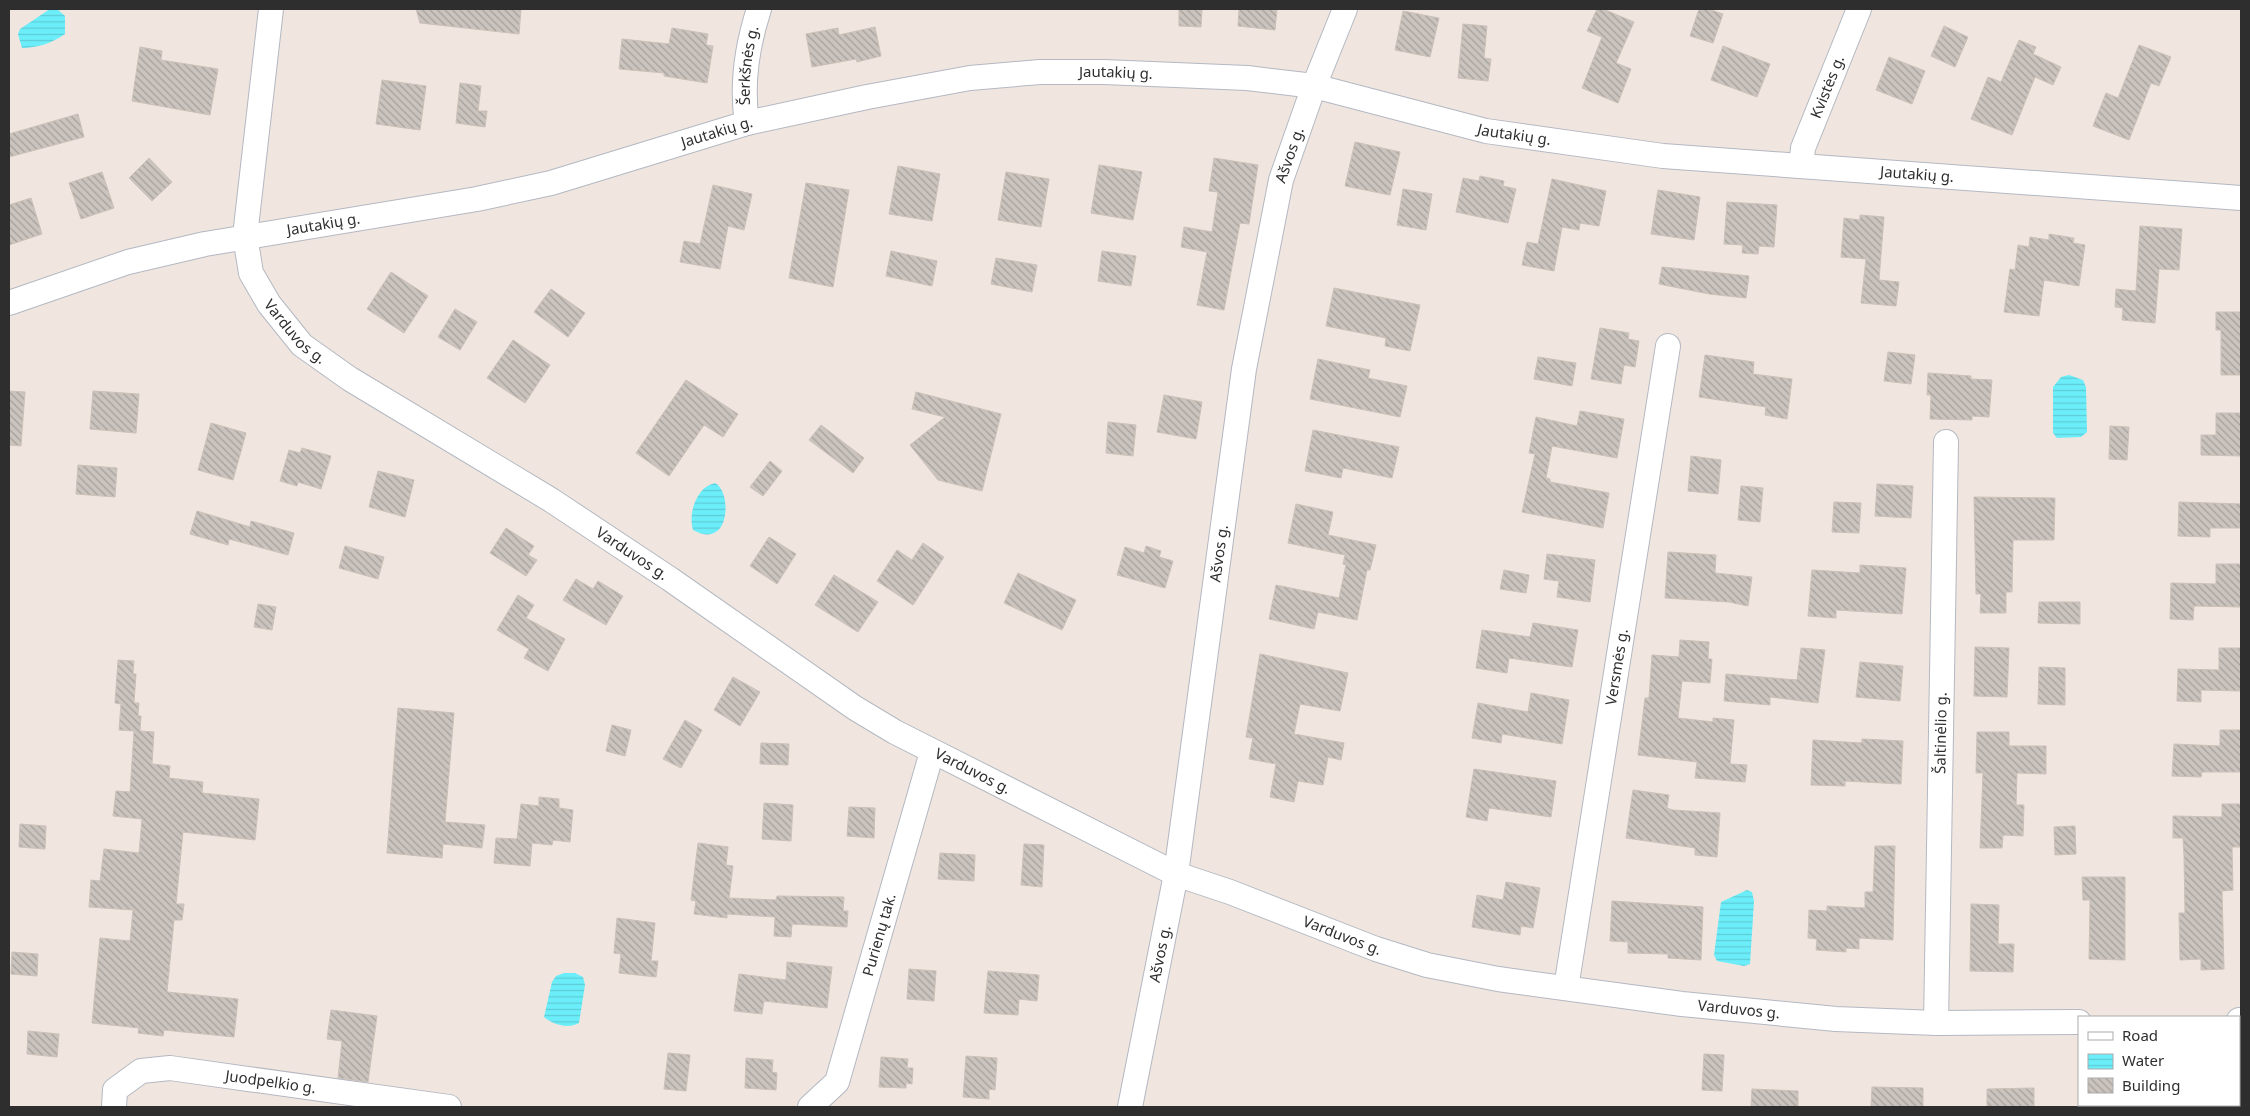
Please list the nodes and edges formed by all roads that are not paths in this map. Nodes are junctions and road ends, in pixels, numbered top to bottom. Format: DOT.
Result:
graph roads {
  1 [pos="271,9"];
  2 [pos="758,9"];
  3 [pos="1345,9"];
  4 [pos="1859,9"];
  5 [pos="1314,86"];
  6 [pos="747,123"];
  7 [pos="1801,166"];
  8 [pos="2241,198"];
  9 [pos="245,236"];
  10 [pos="9,303"];
  11 [pos="1668,346"];
  12 [pos="1946,442"];
  13 [pos="932,752"];
  14 [pos="1176,874"];
  15 [pos="1566,988"];
  16 [pos="2078,1022"];
  17 [pos="1936,1023"];
  18 [pos="114,1107"];
  19 [pos="449,1107"];
  20 [pos="810,1107"];
  21 [pos="1130,1107"];
  1 -- 9 [label="street, Varduvos g."];
  2 -- 6 [label="street, Šerkšnės g."];
  3 -- 5 [label="street, Ašvos g."];
  4 -- 7 [label="street, Kvistės g."];
  5 -- 6 [label="street, Jautakių g."];
  5 -- 7 [label="street, Jautakių g."];
  5 -- 14 [label="street, Ašvos g."];
  6 -- 9 [label="street, Jautakių g."];
  7 -- 8 [label="street, Jautakių g."];
  9 -- 10 [label="street, Jautakių g."];
  9 -- 13 [label="street, Varduvos g."];
  11 -- 15 [label="street, Versmės g."];
  12 -- 17 [label="street, Šaltinėlio g."];
  13 -- 14 [label="street, Varduvos g."];
  13 -- 20 [label="street, Purienų tak."];
  14 -- 15 [label="street, Varduvos g."];
  14 -- 21 [label="street, Ašvos g."];
  15 -- 17 [label="street, Varduvos g."];
  16 -- 17 [label="street, Varduvos g."];
  18 -- 19 [label="street, Juodpelkio g."];
}
